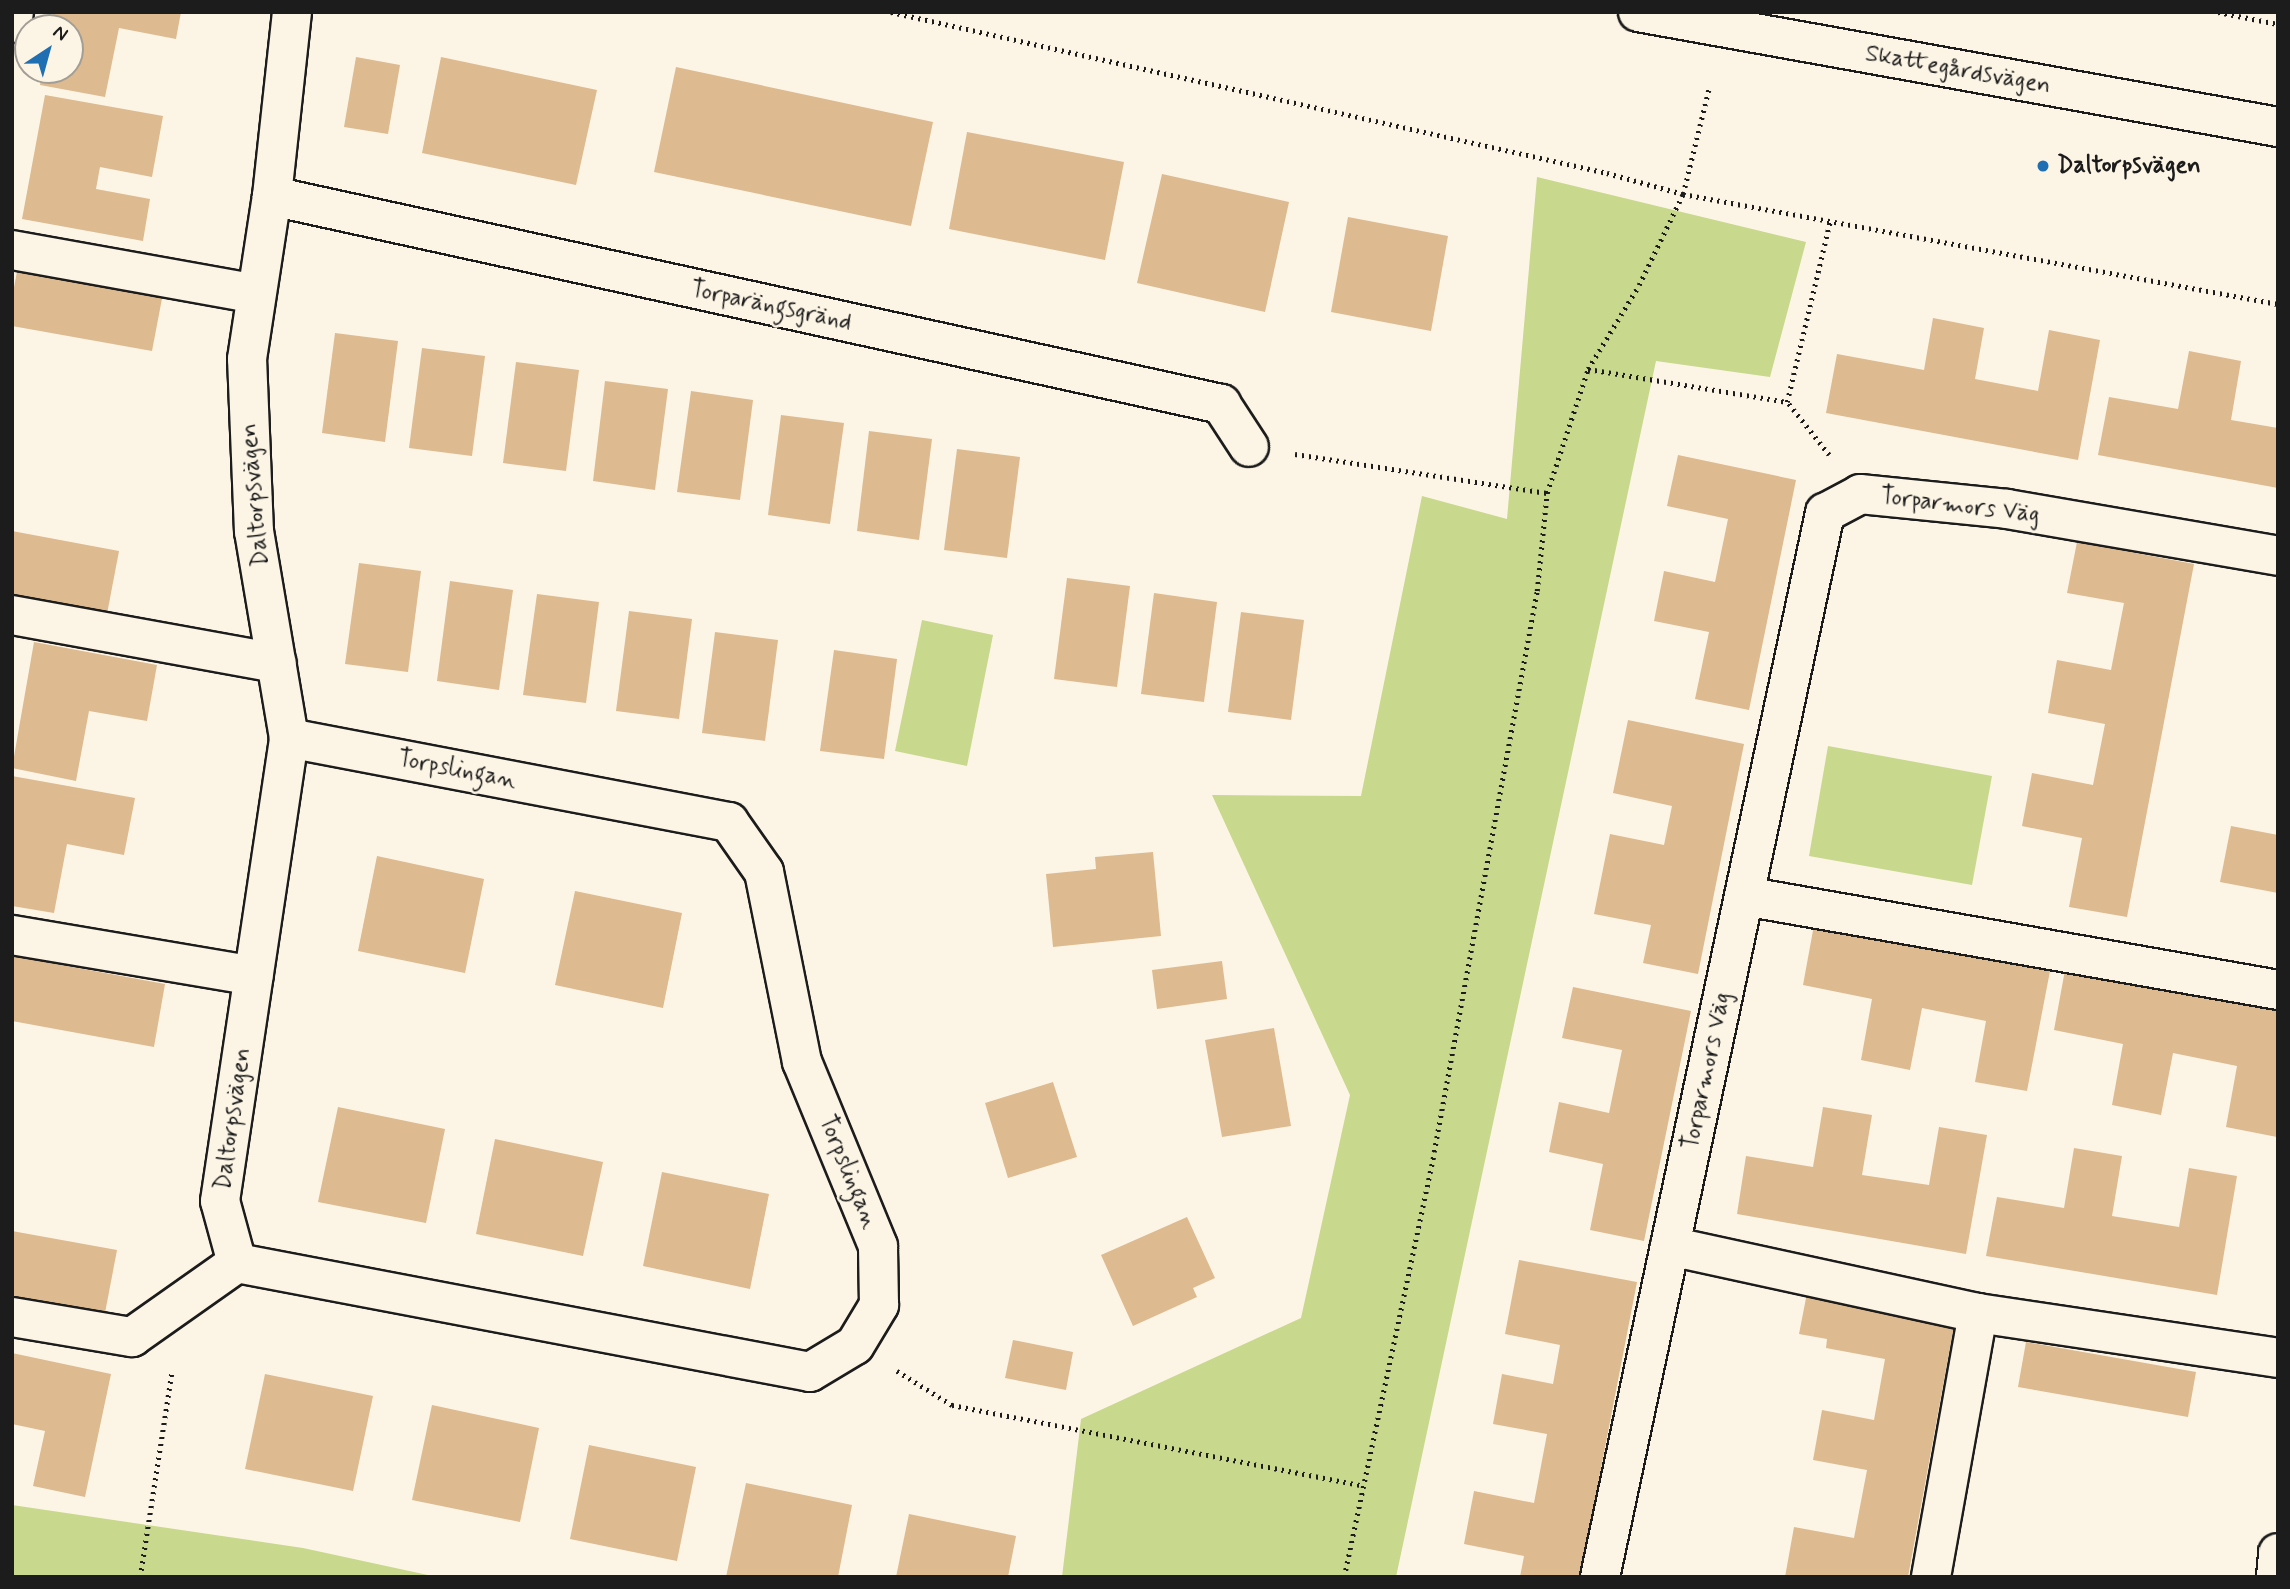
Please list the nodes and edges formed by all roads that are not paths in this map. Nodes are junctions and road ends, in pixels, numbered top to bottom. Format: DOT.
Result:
graph roads {
  1 [pos="14,12"];
  2 [pos="292,12"];
  3 [pos="1638,12"];
  4 [pos="12,23"];
  5 [pos="2278,127"];
  6 [pos="272,196"];
  7 [pos="12,250"];
  8 [pos="256,294"];
  9 [pos="1249,447"];
  10 [pos="2278,556"];
  11 [pos="12,615"];
  12 [pos="277,663"];
  13 [pos="289,738"];
  14 [pos="1744,896"];
  15 [pos="12,935"];
  16 [pos="254,976"];
  17 [pos="2278,990"];
  18 [pos="1670,1247"];
  19 [pos="237,1263"];
  20 [pos="1978,1313"];
  21 [pos="12,1317"];
  22 [pos="2278,1358"];
  23 [pos="2278,1553"];
  24 [pos="1600,1577"];
  25 [pos="1931,1577"];
  26 [pos="2276,1577"];
  1 -- 4 [label="street"];
  2 -- 6 [label="street, Daltorpsvägen"];
  3 -- 5 [label="street, Skattegårdsvägen"];
  6 -- 8 [label="street, Daltorpsvägen"];
  6 -- 9 [label="street, Torparängsgränd"];
  7 -- 8 [label="street"];
  8 -- 12 [label="street, Daltorpsvägen"];
  10 -- 14 [label="street, Torparmors Väg"];
  11 -- 12 [label="street"];
  12 -- 13 [label="street, Daltorpsvägen"];
  13 -- 16 [label="street, Daltorpsvägen"];
  13 -- 19 [label="street, Torpslingan"];
  14 -- 17 [label="street"];
  14 -- 18 [label="street, Torparmors Väg"];
  15 -- 16 [label="street"];
  16 -- 19 [label="street, Daltorpsvägen"];
  18 -- 20 [label="street"];
  18 -- 24 [label="street, Torparmors Väg"];
  19 -- 21 [label="street"];
  20 -- 22 [label="street"];
  20 -- 25 [label="street"];
  23 -- 26 [label="street"];
}
